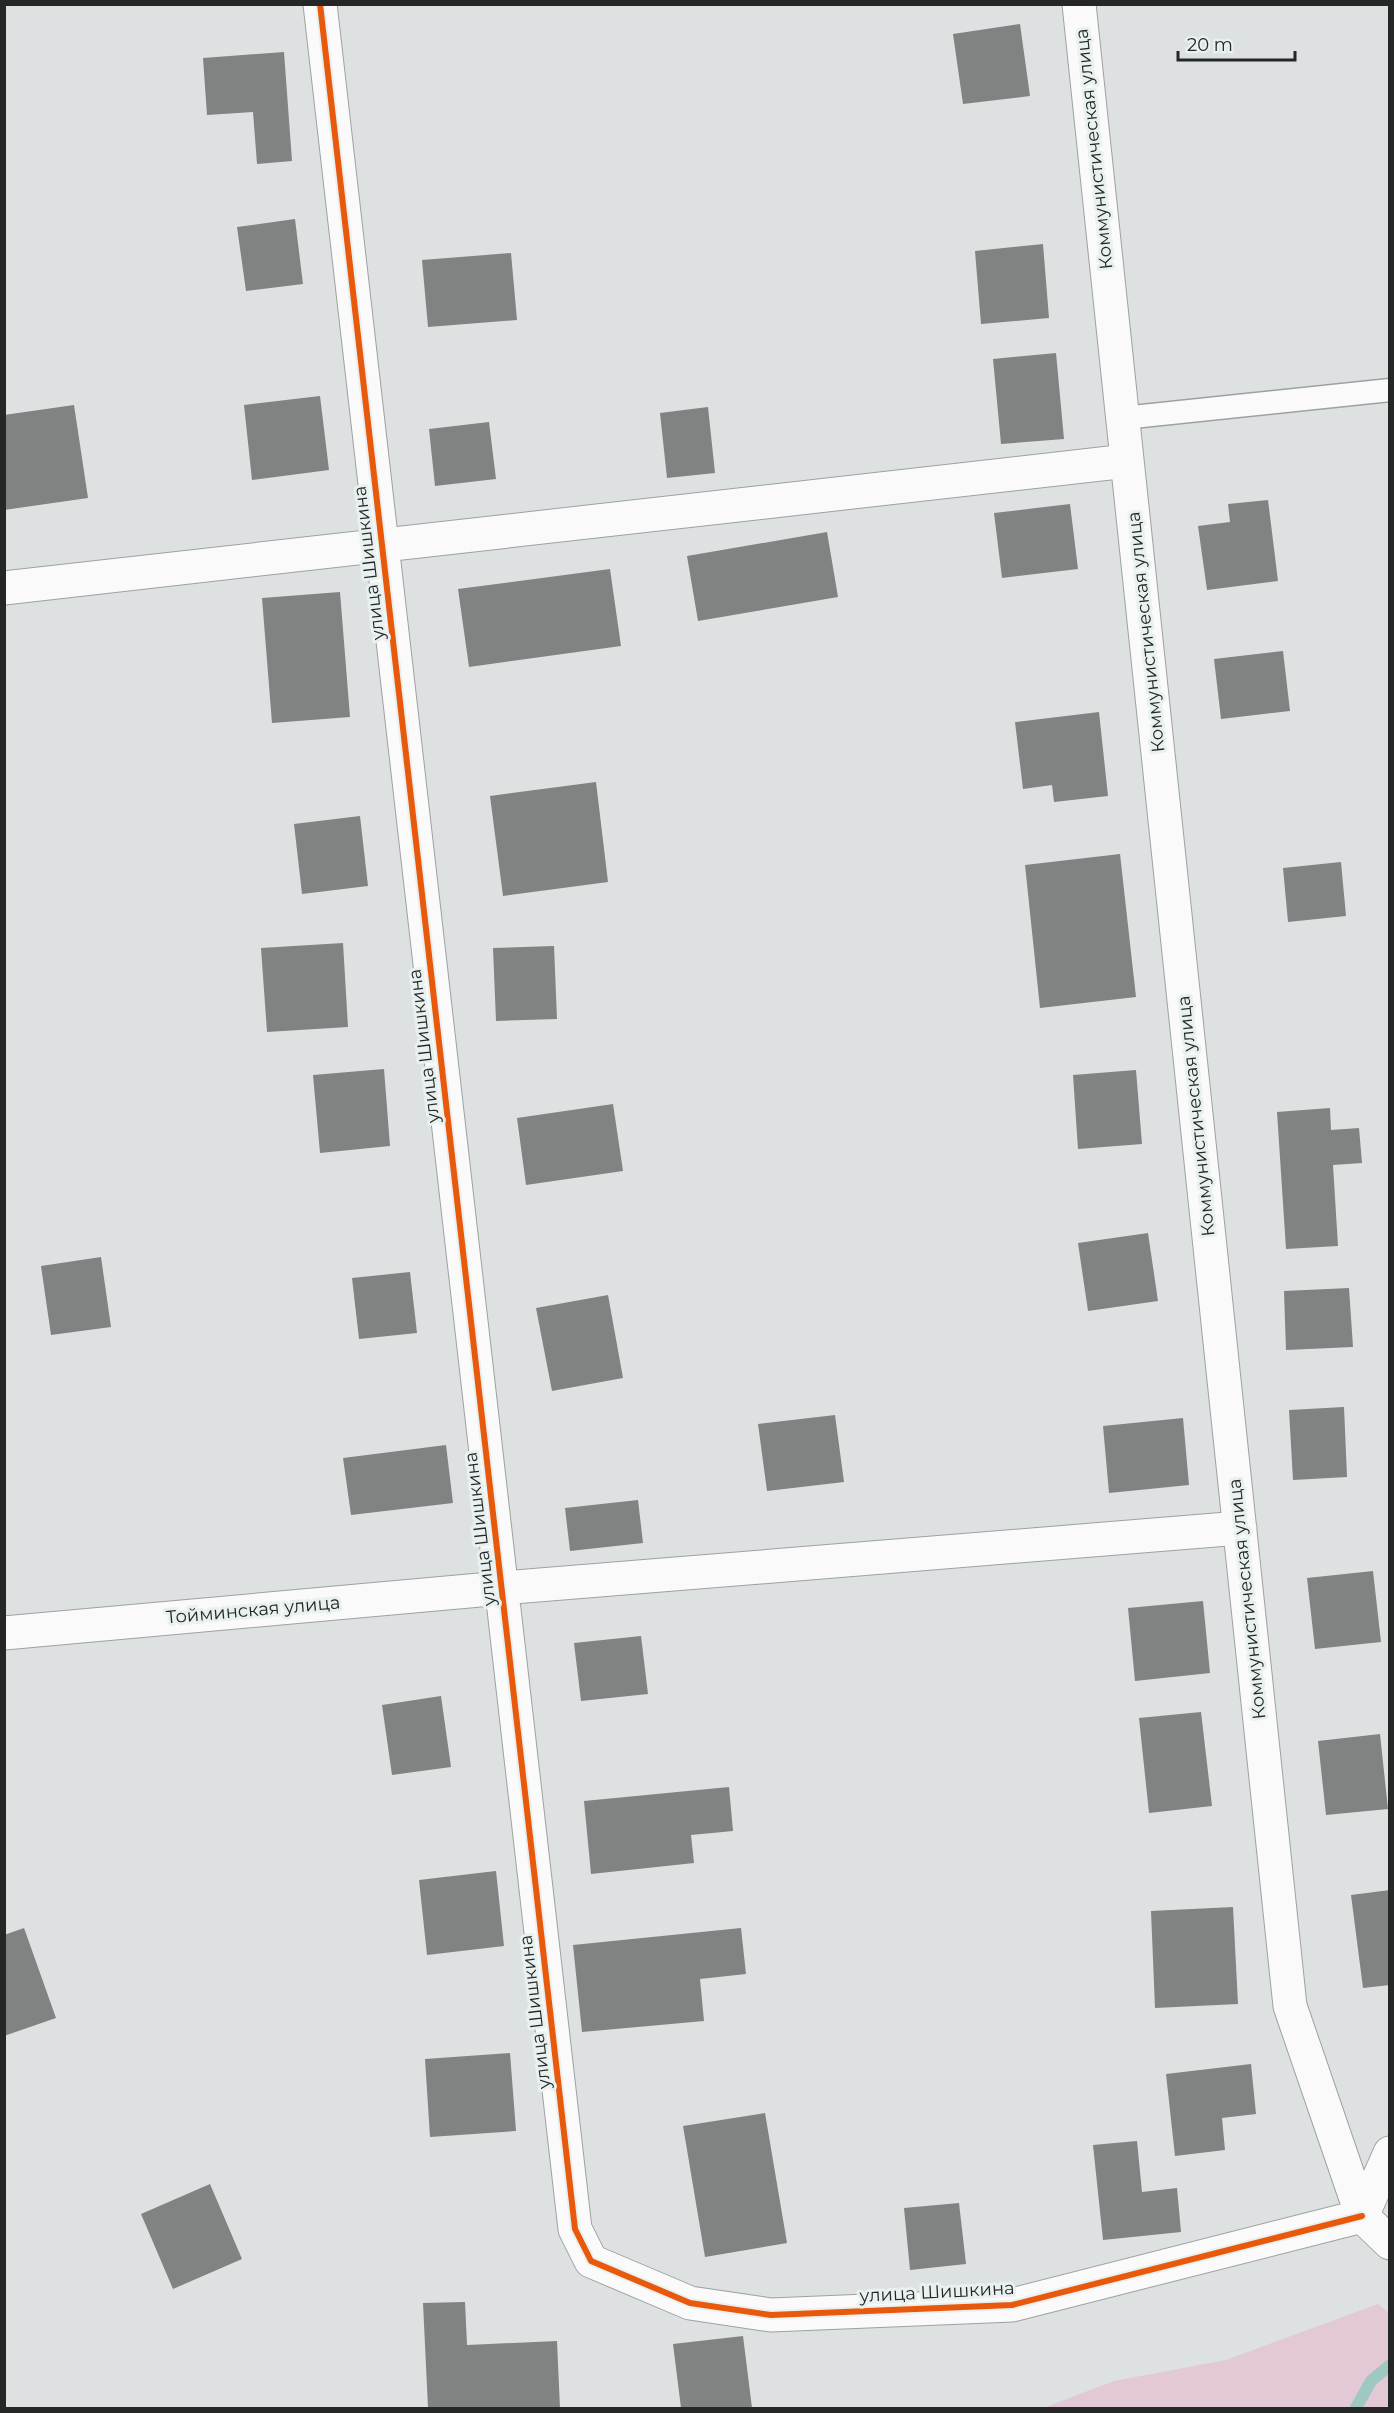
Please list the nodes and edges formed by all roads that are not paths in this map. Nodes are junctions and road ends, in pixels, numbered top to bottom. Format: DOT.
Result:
graph roads {
  1 [pos="320,4"];
  2 [pos="1079,4"];
  3 [pos="1389,390"];
  4 [pos="1123,418"];
  5 [pos="1128,461"];
  6 [pos="382,545"];
  7 [pos="4,588"];
  8 [pos="1240,1528"];
  9 [pos="502,1588"];
  10 [pos="4,1633"];
  11 [pos="1389,2153"];
  12 [pos="1362,2216"];
  13 [pos="1389,2242"];
  1 -- 6 [label="street, улица Шишкина"];
  2 -- 4 [label="street, Коммунистическая улица"];
  3 -- 4 [label="lane"];
  4 -- 5 [label="street, Коммунистическая улица"];
  5 -- 6 [label="street"];
  5 -- 8 [label="street, Коммунистическая улица"];
  6 -- 7 [label="street"];
  6 -- 9 [label="street, улица Шишкина"];
  8 -- 9 [label="street, Тойминская улица"];
  8 -- 12 [label="street, Коммунистическая улица"];
  9 -- 10 [label="street, Тойминская улица"];
  9 -- 12 [label="street, улица Шишкина"];
  11 -- 12 [label="street"];
  12 -- 13 [label="street"];
}
